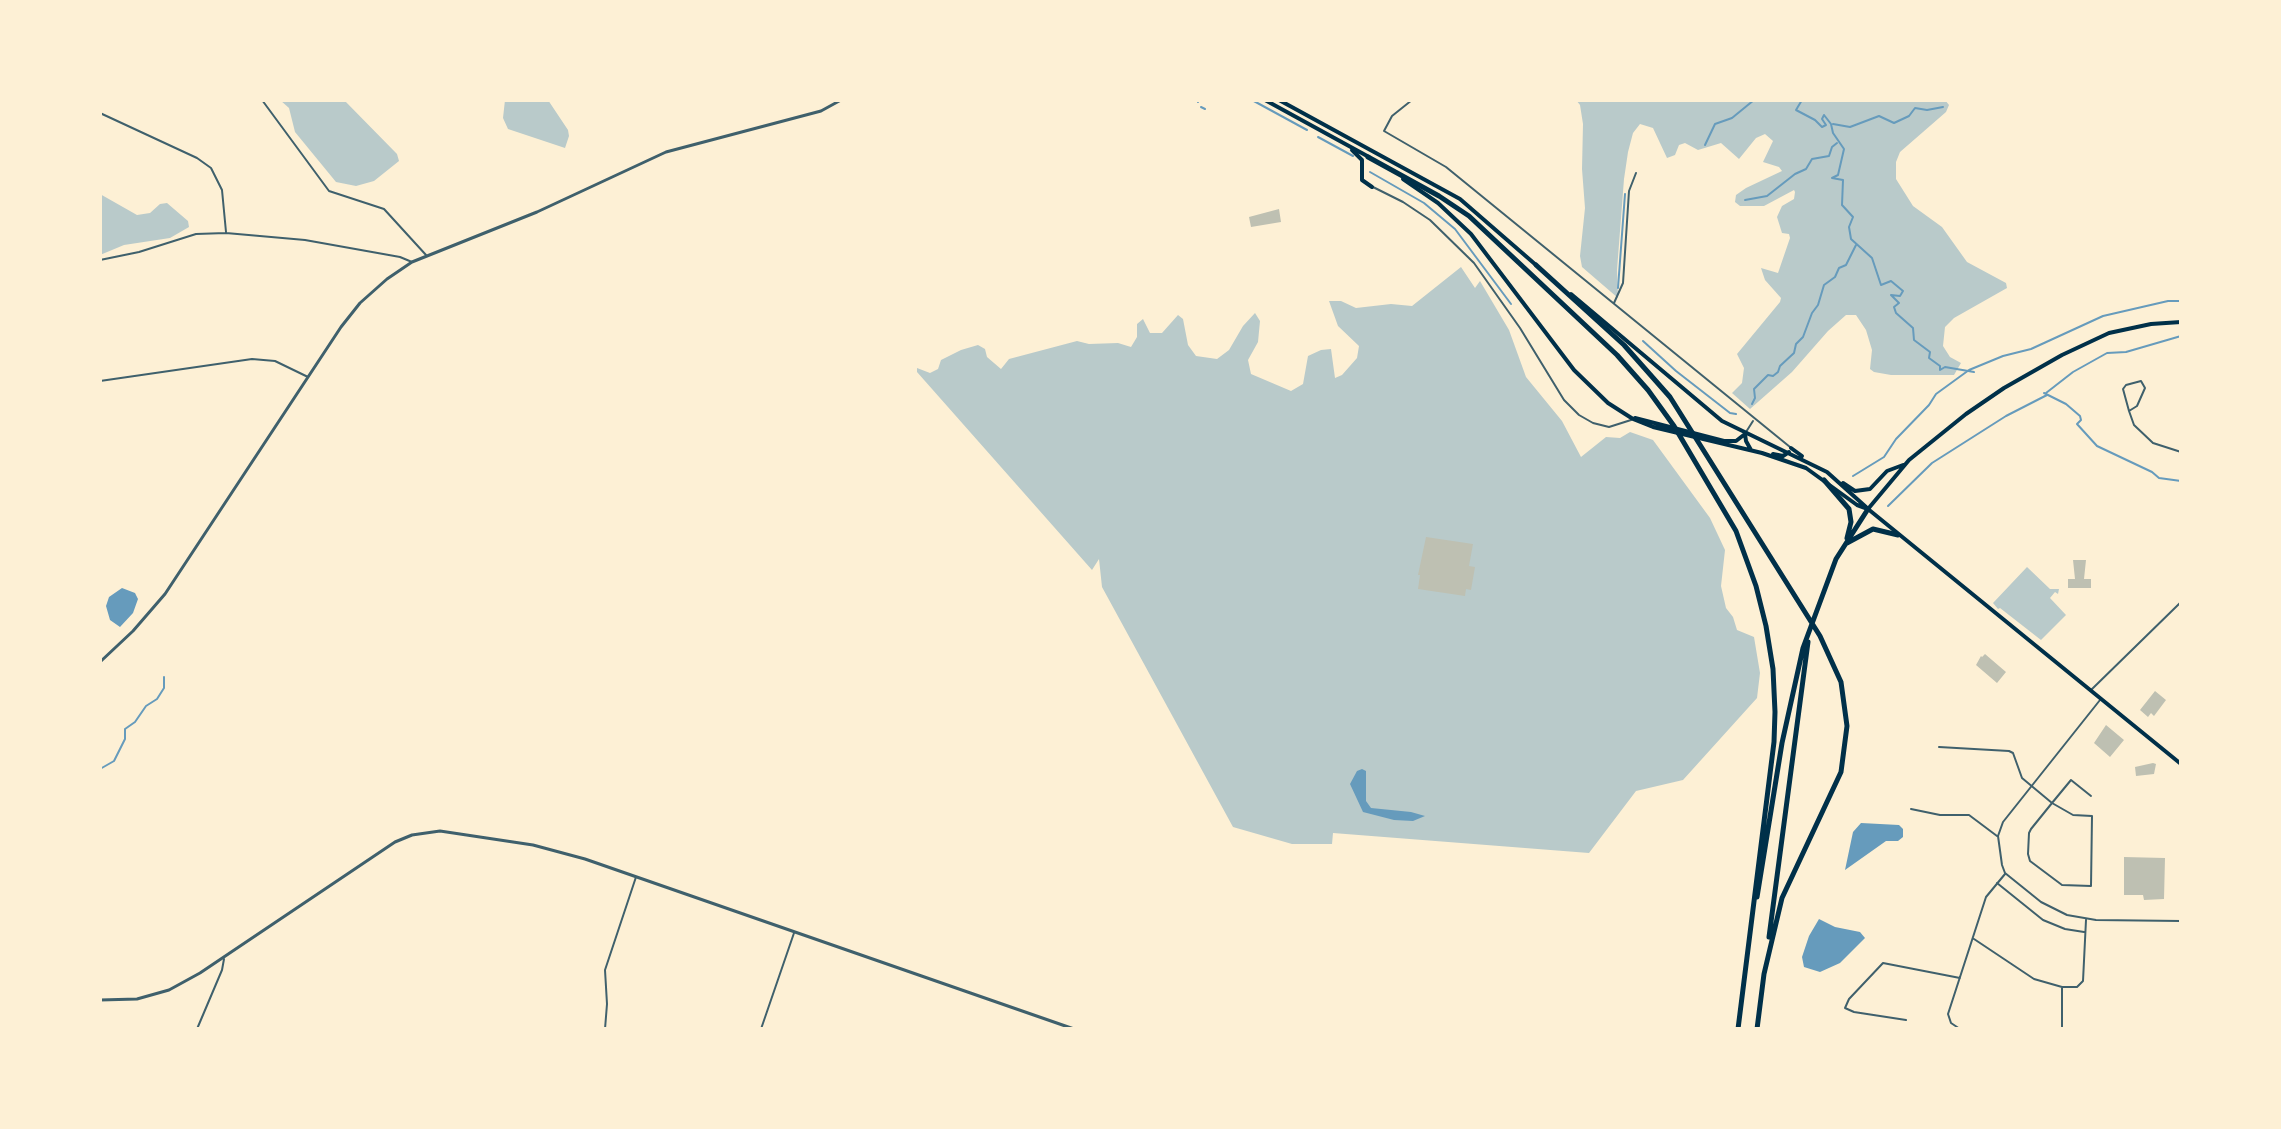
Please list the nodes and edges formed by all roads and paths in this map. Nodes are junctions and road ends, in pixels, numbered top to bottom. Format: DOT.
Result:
graph roads {
  1 [pos="262,100"];
  2 [pos="841,100"];
  3 [pos="1265,100"];
  4 [pos="1279,100"];
  5 [pos="1412,100"];
  6 [pos="100,113"];
  7 [pos="1348,146"];
  8 [pos="1368,157"];
  9 [pos="1636,173"];
  10 [pos="1372,187"];
  11 [pos="226,233"];
  12 [pos="427,256"];
  13 [pos="100,260"];
  14 [pos="412,262"];
  15 [pos="1536,265"];
  16 [pos="1613,304"];
  17 [pos="2181,320"];
  18 [pos="308,377"];
  19 [pos="100,381"];
  20 [pos="2129,411"];
  21 [pos="1633,419"];
  22 [pos="1754,420"];
  23 [pos="1745,434"];
  24 [pos="1717,441"];
  25 [pos="1790,450"];
  26 [pos="1752,451"];
  27 [pos="2181,452"];
  28 [pos="1762,453"];
  29 [pos="1904,465"];
  30 [pos="1827,472"];
  31 [pos="1824,480"];
  32 [pos="1868,509"];
  33 [pos="1898,535"];
  34 [pos="1846,543"];
  35 [pos="2181,602"];
  36 [pos="1809,635"];
  37 [pos="100,662"];
  38 [pos="2090,691"];
  39 [pos="2100,700"];
  40 [pos="1939,747"];
  41 [pos="2181,764"];
  42 [pos="2031,785"];
  43 [pos="2091,796"];
  44 [pos="2052,803"];
  45 [pos="1911,809"];
  46 [pos="1998,836"];
  47 [pos="2005,873"];
  48 [pos="636,877"];
  49 [pos="1996,883"];
  50 [pos="2086,919"];
  51 [pos="2181,921"];
  52 [pos="1751,925"];
  53 [pos="794,932"];
  54 [pos="2084,932"];
  55 [pos="1973,939"];
  56 [pos="224,957"];
  57 [pos="1764,974"];
  58 [pos="1960,978"];
  59 [pos="2062,987"];
  60 [pos="100,1000"];
  61 [pos="1906,1020"];
  62 [pos="197,1029"];
  63 [pos="605,1029"];
  64 [pos="761,1029"];
  65 [pos="1074,1029"];
  66 [pos="1738,1029"];
  67 [pos="1757,1029"];
  68 [pos="1960,1029"];
  69 [pos="2062,1029"];
  1 -- 12 [label="street"];
  2 -- 12 [label="street"];
  3 -- 7 [label="main road"];
  4 -- 15 [label="main road"];
  5 -- 16 [label="street"];
  6 -- 11 [label="street"];
  7 -- 8 [label="main road"];
  7 -- 10 [label="main road"];
  8 -- 21 [label="main road"];
  8 -- 52 [label="highway"];
  9 -- 16 [label="street"];
  10 -- 21 [label="street"];
  11 -- 13 [label="street"];
  11 -- 14 [label="street"];
  12 -- 14 [label="street"];
  14 -- 18 [label="street"];
  15 -- 23 [label="main road"];
  15 -- 57 [label="highway"];
  16 -- 22 [label="street"];
  17 -- 29 [label="main road"];
  18 -- 19 [label="street"];
  18 -- 37 [label="street"];
  20 -- 20 [label="street"];
  20 -- 27 [label="street"];
  21 -- 24 [label="main road"];
  22 -- 23 [label="street"];
  22 -- 25 [label="street"];
  23 -- 24 [label="main road"];
  23 -- 25 [label="main road"];
  23 -- 26 [label="main road"];
  24 -- 26 [label="main road"];
  25 -- 28 [label="main road"];
  25 -- 30 [label="main road"];
  26 -- 28 [label="main road"];
  28 -- 31 [label="main road"];
  29 -- 30 [label="main road"];
  29 -- 32 [label="main road"];
  30 -- 32 [label="main road"];
  31 -- 32 [label="main road"];
  31 -- 34 [label="highway"];
  32 -- 33 [label="main road"];
  32 -- 34 [label="highway"];
  33 -- 34 [label="highway"];
  33 -- 38 [label="main road"];
  34 -- 36 [label="highway"];
  35 -- 38 [label="street"];
  36 -- 52 [label="highway"];
  36 -- 57 [label="highway"];
  38 -- 39 [label="main road"];
  39 -- 41 [label="main road"];
  39 -- 42 [label="street"];
  40 -- 42 [label="street"];
  42 -- 44 [label="street"];
  42 -- 46 [label="street"];
  43 -- 44 [label="street"];
  44 -- 44 [label="street"];
  45 -- 46 [label="street"];
  46 -- 47 [label="street"];
  47 -- 49 [label="street"];
  47 -- 50 [label="street"];
  48 -- 53 [label="street"];
  48 -- 56 [label="street"];
  48 -- 63 [label="street"];
  49 -- 54 [label="street"];
  49 -- 55 [label="street"];
  50 -- 51 [label="street"];
  50 -- 54 [label="street"];
  52 -- 66 [label="highway"];
  53 -- 64 [label="street"];
  53 -- 65 [label="street"];
  54 -- 59 [label="street"];
  55 -- 58 [label="street"];
  55 -- 59 [label="street"];
  56 -- 60 [label="street"];
  56 -- 62 [label="street"];
  57 -- 67 [label="highway"];
  58 -- 61 [label="street"];
  58 -- 68 [label="street"];
  59 -- 69 [label="street"];
}
